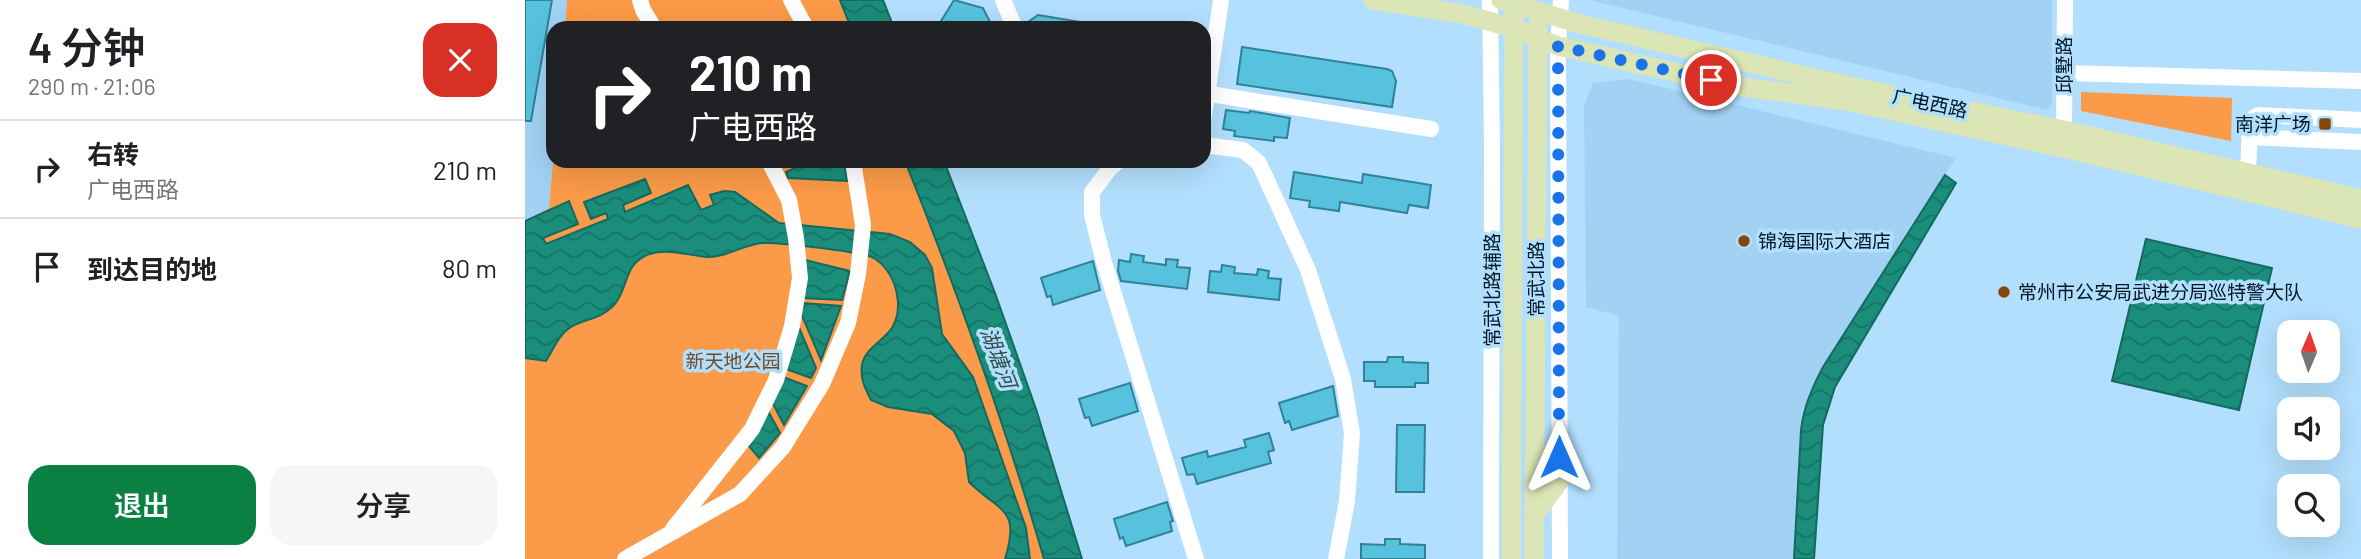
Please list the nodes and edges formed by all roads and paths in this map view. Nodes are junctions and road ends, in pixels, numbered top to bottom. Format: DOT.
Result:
graph roads {
  1 [pos="640,0"];
  2 [pos="791,0"];
  3 [pos="1003,0"];
  4 [pos="1221,0"];
  5 [pos="1373,0"];
  6 [pos="1490,0"];
  7 [pos="2065,0"];
  8 [pos="1509,1"];
  9 [pos="1538,5"];
  10 [pos="1560,9"];
  11 [pos="650,21"];
  12 [pos="802,21"];
  13 [pos="1012,21"];
  14 [pos="1491,21"];
  15 [pos="1514,27"];
  16 [pos="1537,36"];
  17 [pos="1558,46"];
  18 [pos="1211,63"];
  19 [pos="2064,73"];
  20 [pos="2361,81"];
  21 [pos="1211,95"];
  22 [pos="2361,120"];
  23 [pos="1431,129"];
  24 [pos="2064,130"];
  25 [pos="2249,137"];
  26 [pos="2361,142"];
  27 [pos="1211,146"];
  28 [pos="773,168"];
  29 [pos="854,168"];
  30 [pos="1110,168"];
  31 [pos="2248,173"];
  32 [pos="2361,199"];
  33 [pos="2361,219"];
  34 [pos="1535,452"];
  35 [pos="1559,482"];
  36 [pos="1535,514"];
  37 [pos="667,536"];
  38 [pos="625,559"];
  39 [pos="1196,559"];
  40 [pos="1336,559"];
  41 [pos="1491,559"];
  42 [pos="1511,559"];
  43 [pos="1534,559"];
  44 [pos="1560,559"];
  1 -- 11 [label="street"];
  2 -- 12 [label="street"];
  3 -- 13 [label="street"];
  4 -- 18 [label="street"];
  5 -- 14 [label="main road"];
  6 -- 14 [label="street, 常武北路辅路"];
  7 -- 19 [label="street, 邱墅路"];
  8 -- 9 [label="main road, 广电西路"];
  8 -- 15 [label="main road, 常武北路"];
  9 -- 10 [label="main road, 广电西路"];
  9 -- 16 [label="main road, 常武北路"];
  10 -- 17 [label="street"];
  10 -- 24 [label="main road, 广电西路"];
  14 -- 15 [label="main road"];
  14 -- 41 [label="street, 常武北路辅路"];
  15 -- 16 [label="main road"];
  15 -- 42 [label="main road, 常武北路"];
  16 -- 17 [label="main road, 广电西路"];
  16 -- 34 [label="main road, 常武北路"];
  17 -- 33 [label="main road, 广电西路"];
  17 -- 35 [label="street"];
  19 -- 20 [label="street"];
  19 -- 24 [label="street, 邱墅路"];
  21 -- 23 [label="street"];
  22 -- 25 [label="street"];
  24 -- 31 [label="main road, 广电西路"];
  25 -- 26 [label="street"];
  25 -- 31 [label="street"];
  27 -- 40 [label="street"];
  28 -- 37 [label="street"];
  29 -- 37 [label="street"];
  30 -- 39 [label="street"];
  31 -- 32 [label="main road, 广电西路"];
  34 -- 35 [label="main road"];
  34 -- 36 [label="main road, 常武北路"];
  35 -- 36 [label="main road"];
  35 -- 44 [label="street"];
  36 -- 43 [label="main road, 常武北路"];
  37 -- 38 [label="street"];
}
